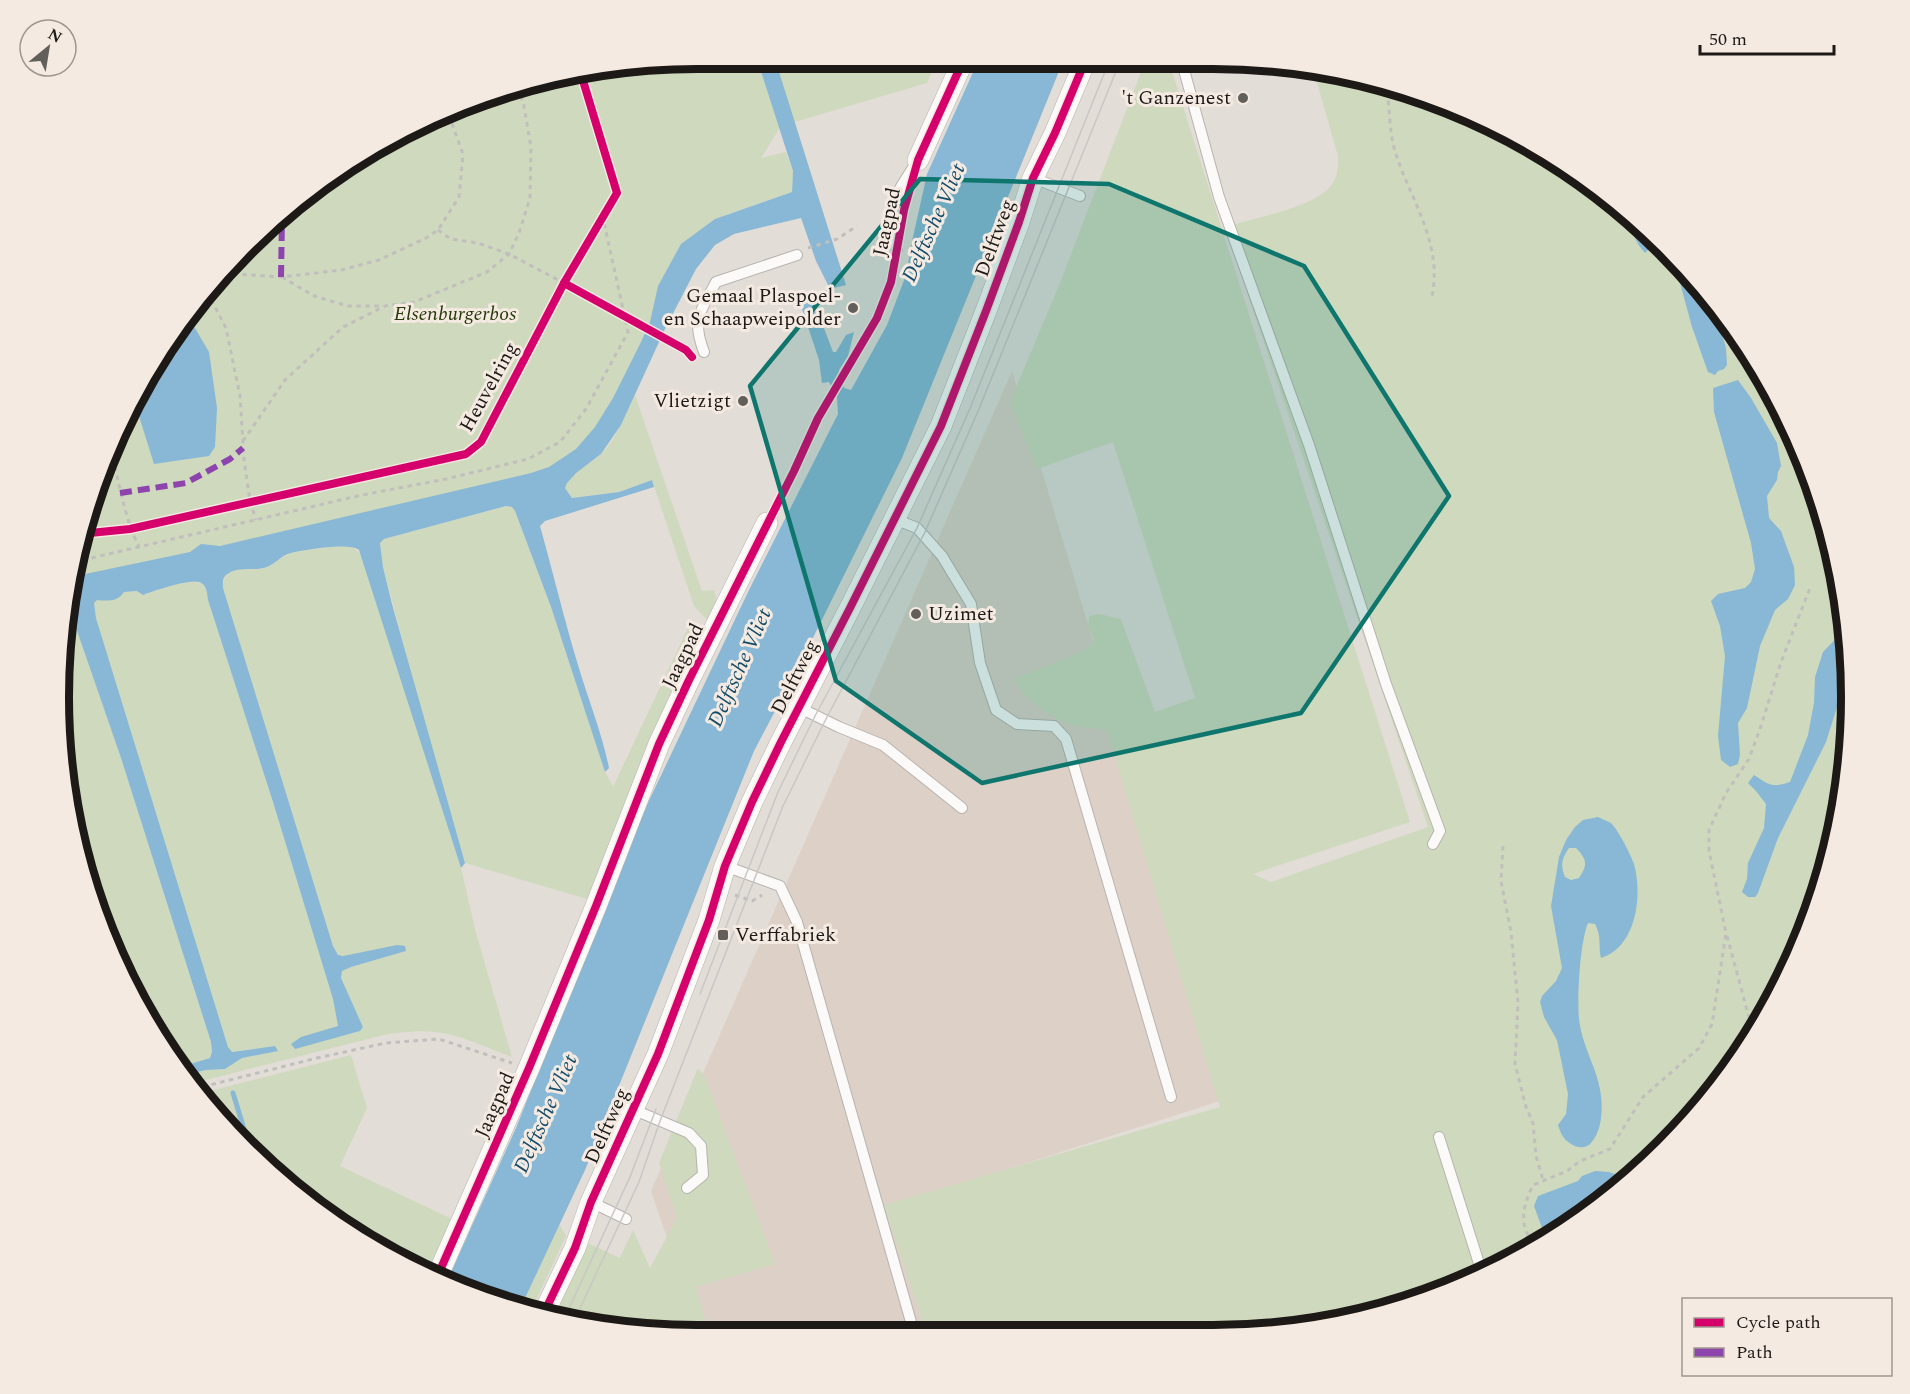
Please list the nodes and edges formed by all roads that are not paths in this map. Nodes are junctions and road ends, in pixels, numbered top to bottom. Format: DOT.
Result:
graph roads {
  1 [pos="959,69"];
  2 [pos="1081,69"];
  3 [pos="1184,69"];
  4 [pos="918,160"];
  5 [pos="1033,178"];
  6 [pos="1080,196"];
  7 [pos="897,249"];
  8 [pos="801,252"];
  9 [pos="704,352"];
  10 [pos="895,519"];
  11 [pos="767,523"];
  12 [pos="798,707"];
  13 [pos="962,808"];
  14 [pos="1433,844"];
  15 [pos="725,866"];
  16 [pos="1171,1097"];
  17 [pos="632,1109"];
  18 [pos="1439,1137"];
  19 [pos="687,1188"];
  20 [pos="591,1203"];
  21 [pos="627,1219"];
  22 [pos="1480,1265"];
  23 [pos="440,1270"];
  24 [pos="547,1307"];
  25 [pos="912,1325"];
  1 -- 4 [label="street"];
  2 -- 5 [label="street, Delftweg"];
  3 -- 14 [label="lane"];
  4 -- 7 [label="lane"];
  5 -- 6 [label="lane"];
  5 -- 10 [label="street, Delftweg"];
  8 -- 9 [label="lane"];
  10 -- 12 [label="street, Delftweg"];
  10 -- 16 [label="lane"];
  11 -- 23 [label="street, Jaagpad"];
  12 -- 13 [label="lane"];
  12 -- 15 [label="street, Delftweg"];
  15 -- 17 [label="street, Delftweg"];
  15 -- 25 [label="lane"];
  17 -- 19 [label="lane"];
  17 -- 20 [label="street, Delftweg"];
  18 -- 22 [label="lane"];
  20 -- 21 [label="lane"];
  20 -- 24 [label="street, Delftweg"];
}
